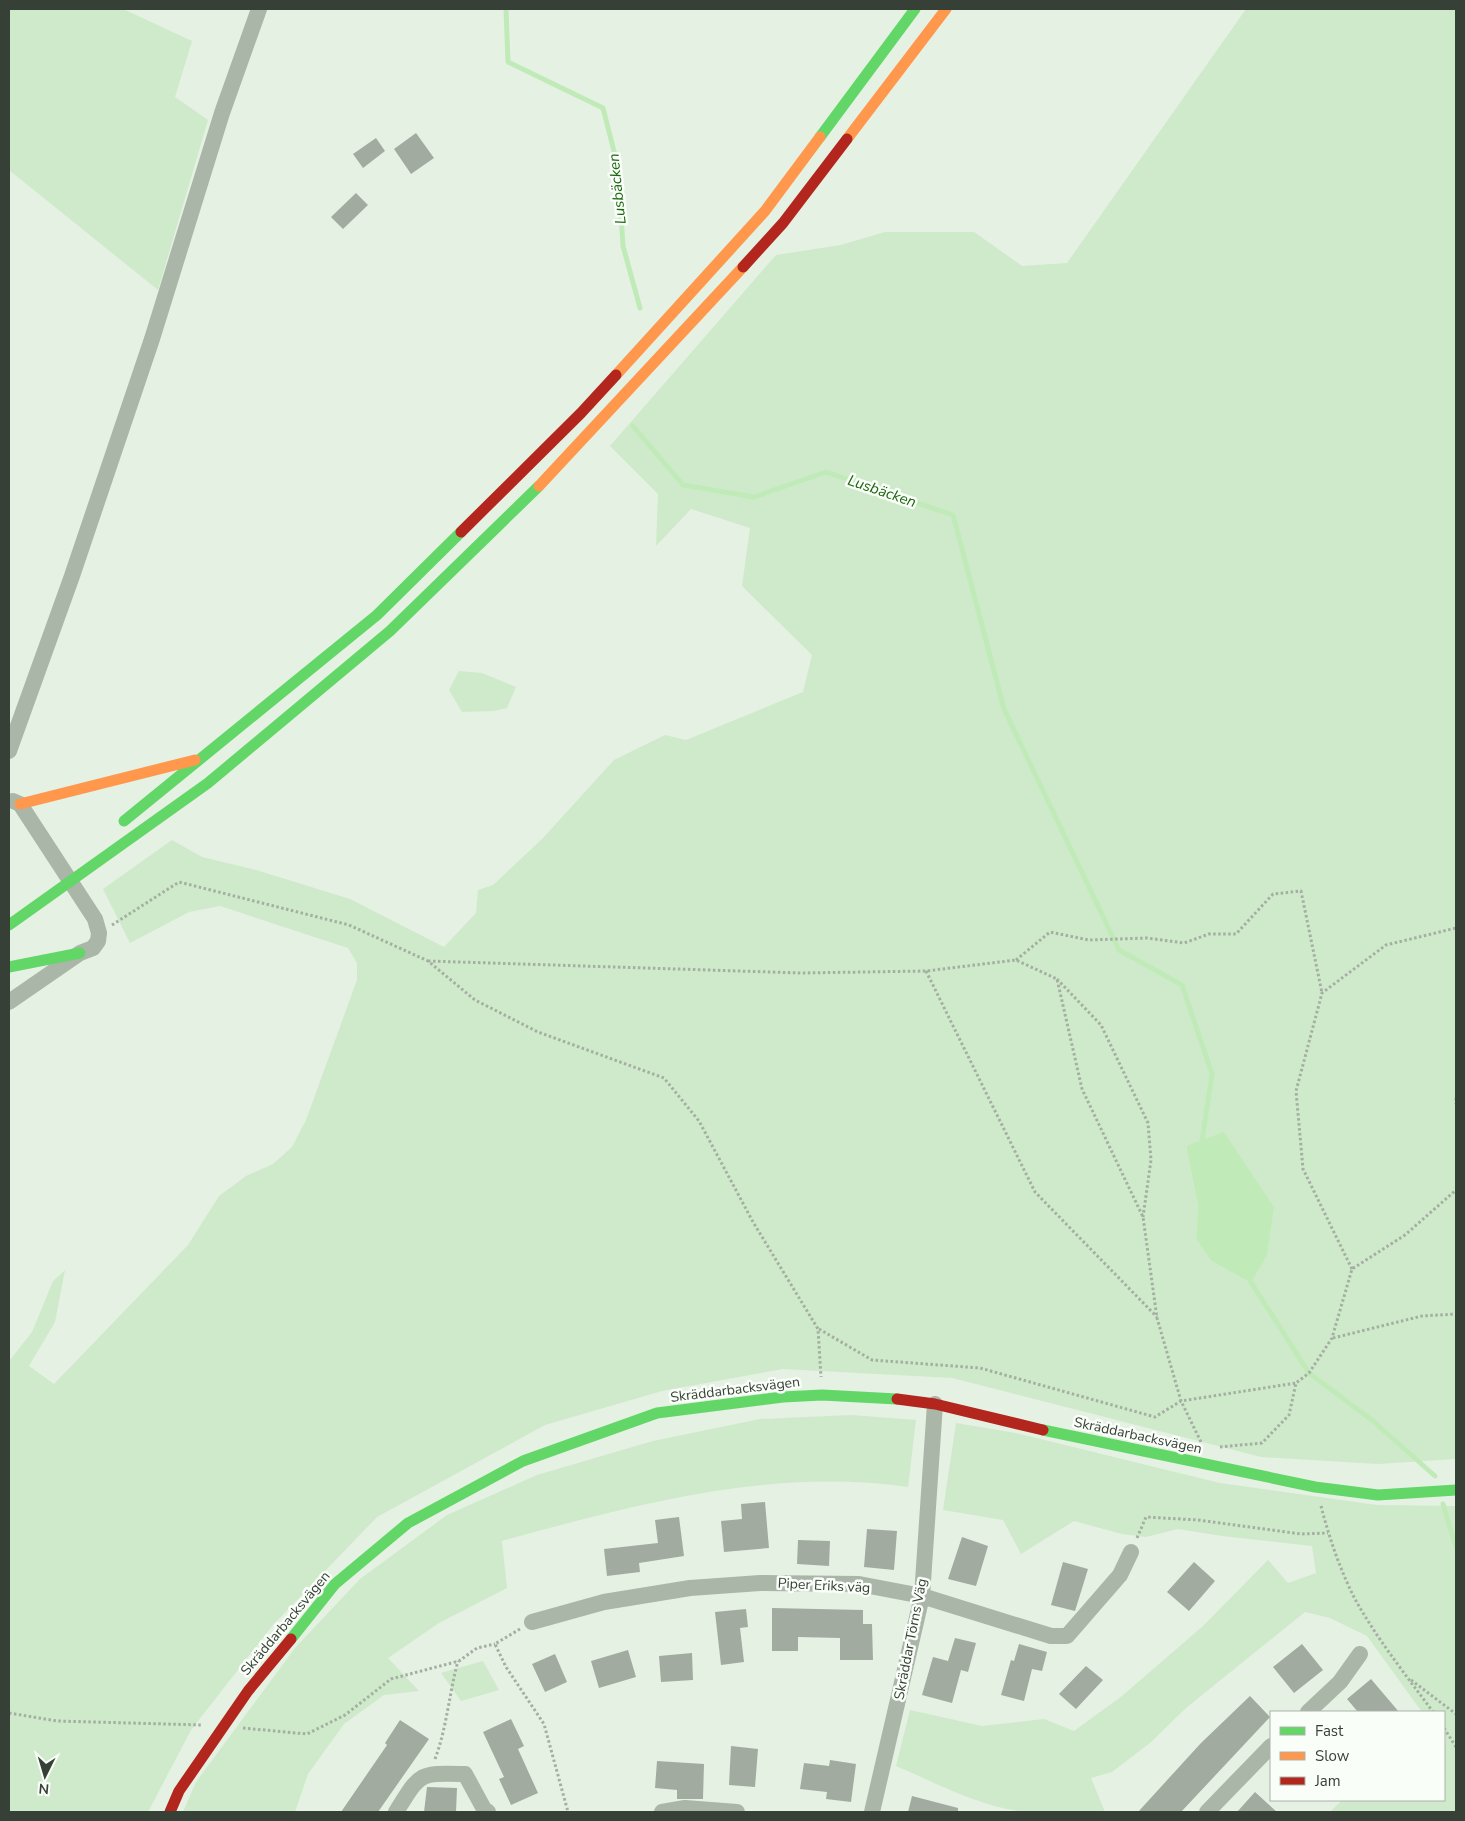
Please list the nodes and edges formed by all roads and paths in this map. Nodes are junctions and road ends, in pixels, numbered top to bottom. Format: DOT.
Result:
graph roads {
  1 [pos="259,9"];
  2 [pos="915,9"];
  3 [pos="946,9"];
  4 [pos="9,751"];
  5 [pos="204,758"];
  6 [pos="14,801"];
  7 [pos="115,829"];
  8 [pos="64,872"];
  9 [pos="9,926"];
  10 [pos="1456,928"];
  11 [pos="99,933"];
  12 [pos="80,953"];
  13 [pos="1016,960"];
  14 [pos="428,961"];
  15 [pos="9,967"];
  16 [pos="926,971"];
  17 [pos="1057,979"];
  18 [pos="1322,993"];
  19 [pos="9,1002"];
  20 [pos="1456,1098"];
  21 [pos="1456,1104"];
  22 [pos="1456,1190"];
  23 [pos="1143,1217"];
  24 [pos="1352,1269"];
  25 [pos="1456,1314"];
  26 [pos="1157,1318"];
  27 [pos="818,1329"];
  28 [pos="1332,1338"];
  29 [pos="1296,1383"];
  30 [pos="822,1395"];
  31 [pos="1181,1401"];
  32 [pos="935,1404"];
  33 [pos="1204,1448"];
  34 [pos="1205,1464"];
  35 [pos="1315,1486"];
  36 [pos="1456,1490"];
  37 [pos="1328,1533"];
  38 [pos="1131,1552"];
  39 [pos="922,1596"];
  40 [pos="532,1622"];
  41 [pos="495,1644"];
  42 [pos="1360,1654"];
  43 [pos="459,1661"];
  44 [pos="1407,1677"];
  45 [pos="1309,1711"];
  46 [pos="1432,1711"];
  47 [pos="9,1713"];
  48 [pos="1456,1714"];
  49 [pos="224,1726"];
  50 [pos="1445,1730"];
  51 [pos="1270,1747"];
  52 [pos="1456,1747"];
  53 [pos="430,1773"];
  54 [pos="170,1812"];
  55 [pos="396,1812"];
  56 [pos="488,1812"];
  57 [pos="568,1812"];
  58 [pos="665,1812"];
  59 [pos="737,1812"];
  60 [pos="872,1812"];
  61 [pos="1207,1812"];
  1 -- 4 [label="street"];
  2 -- 5 [label="main road"];
  3 -- 8 [label="main road"];
  5 -- 6 [label="main road"];
  5 -- 7 [label="main road"];
  6 -- 8 [label="street"];
  8 -- 9 [label="main road"];
  8 -- 11 [label="street"];
  10 -- 18 [label="path"];
  11 -- 12 [label="street"];
  11 -- 14 [label="path"];
  12 -- 15 [label="main road"];
  12 -- 19 [label="street"];
  13 -- 16 [label="path"];
  13 -- 17 [label="path"];
  13 -- 18 [label="path"];
  14 -- 16 [label="path"];
  14 -- 27 [label="path"];
  16 -- 26 [label="path"];
  17 -- 23 [label="path"];
  17 -- 23 [label="path"];
  18 -- 24 [label="path"];
  20 -- 21 [label="path"];
  22 -- 24 [label="path"];
  23 -- 26 [label="path"];
  24 -- 28 [label="path"];
  25 -- 28 [label="path"];
  26 -- 31 [label="path"];
  27 -- 30 [label="path"];
  27 -- 31 [label="path"];
  28 -- 29 [label="path"];
  29 -- 31 [label="path"];
  29 -- 33 [label="path"];
  30 -- 32 [label="main road, Skräddarbacksvägen"];
  30 -- 49 [label="main road, Skräddarbacksvägen"];
  31 -- 33 [label="path"];
  32 -- 34 [label="main road, Skräddarbacksvägen"];
  32 -- 39 [label="street, Skräddar Törns Väg"];
  33 -- 34 [label="path"];
  34 -- 35 [label="main road, Skräddarbacksvägen"];
  35 -- 36 [label="main road, Skräddarbacksvägen"];
  35 -- 37 [label="path"];
  37 -- 38 [label="path"];
  37 -- 44 [label="path"];
  38 -- 39 [label="street, Piper Eriks väg"];
  39 -- 40 [label="street, Piper Eriks väg"];
  39 -- 60 [label="street, Skräddar Törns Väg"];
  40 -- 41 [label="path"];
  41 -- 43 [label="path"];
  41 -- 57 [label="path"];
  42 -- 45 [label="street"];
  43 -- 49 [label="path"];
  43 -- 53 [label="path"];
  44 -- 46 [label="path"];
  44 -- 48 [label="path"];
  47 -- 49 [label="path"];
  49 -- 54 [label="main road, Skräddarbacksvägen"];
  50 -- 52 [label="path"];
  51 -- 61 [label="street"];
  53 -- 55 [label="street"];
  53 -- 56 [label="street"];
  58 -- 59 [label="street"];
}
